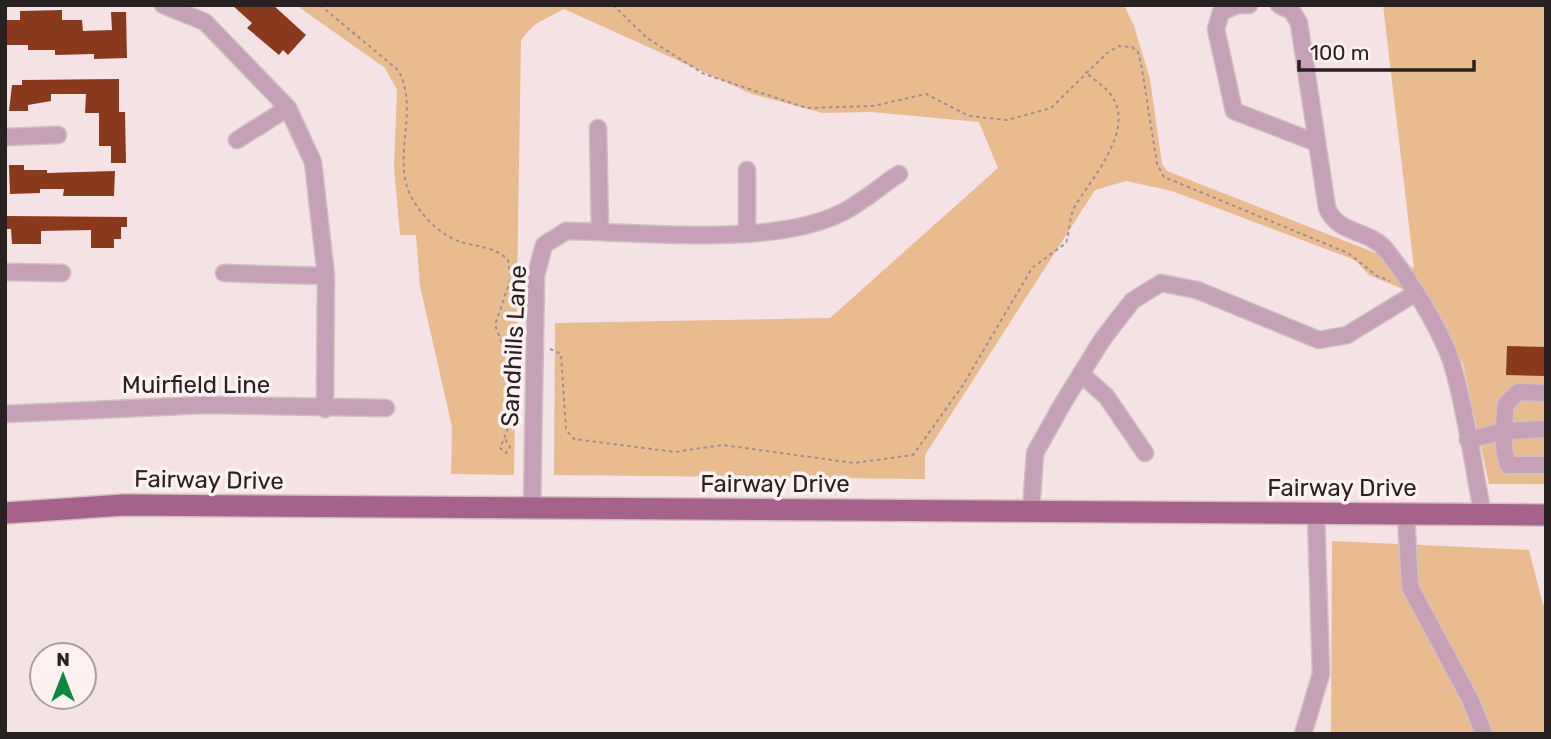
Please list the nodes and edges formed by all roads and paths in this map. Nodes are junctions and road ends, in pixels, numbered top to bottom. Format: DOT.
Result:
graph roads {
  1 [pos="163,5"];
  2 [pos="320,5"];
  3 [pos="613,5"];
  4 [pos="1249,5"];
  5 [pos="1279,5"];
  6 [pos="1085,72"];
  7 [pos="288,108"];
  8 [pos="598,128"];
  9 [pos="58,135"];
  10 [pos="5,137"];
  11 [pos="237,140"];
  12 [pos="1317,143"];
  13 [pos="747,170"];
  14 [pos="899,174"];
  15 [pos="600,232"];
  16 [pos="747,233"];
  17 [pos="5,272"];
  18 [pos="62,273"];
  19 [pos="224,273"];
  20 [pos="326,276"];
  21 [pos="1405,279"];
  22 [pos="1415,294"];
  23 [pos="503,348"];
  24 [pos="535,349"];
  25 [pos="1082,374"];
  26 [pos="1546,393"];
  27 [pos="386,408"];
  28 [pos="325,409"];
  29 [pos="5,414"];
  30 [pos="1546,429"];
  31 [pos="1504,430"];
  32 [pos="505,439"];
  33 [pos="1468,440"];
  34 [pos="1145,453"];
  35 [pos="1546,465"];
  36 [pos="532,509"];
  37 [pos="1031,512"];
  38 [pos="5,513"];
  39 [pos="1316,515"];
  40 [pos="1406,515"];
  41 [pos="1483,515"];
  42 [pos="1546,515"];
  43 [pos="1303,734"];
  44 [pos="1484,734"];
  1 -- 7 [label="street"];
  2 -- 23 [label="path"];
  3 -- 6 [label="path"];
  4 -- 12 [label="street"];
  5 -- 12 [label="street"];
  6 -- 21 [label="path"];
  6 -- 24 [label="path"];
  7 -- 11 [label="street"];
  7 -- 20 [label="street"];
  8 -- 15 [label="street"];
  9 -- 10 [label="street"];
  12 -- 21 [label="street"];
  13 -- 16 [label="street"];
  14 -- 16 [label="street, Sandhills Lane"];
  15 -- 16 [label="street, Sandhills Lane"];
  15 -- 24 [label="street, Sandhills Lane"];
  17 -- 18 [label="street"];
  19 -- 20 [label="street"];
  20 -- 28 [label="street"];
  21 -- 22 [label="street"];
  22 -- 25 [label="street"];
  22 -- 33 [label="street"];
  23 -- 24 [label="path"];
  23 -- 32 [label="path"];
  24 -- 36 [label="street, Sandhills Lane"];
  25 -- 34 [label="street"];
  25 -- 37 [label="street"];
  26 -- 31 [label="street"];
  27 -- 28 [label="street, Muirfield Line"];
  28 -- 29 [label="street, Muirfield Line"];
  30 -- 31 [label="street"];
  31 -- 33 [label="street"];
  31 -- 35 [label="street"];
  33 -- 41 [label="street"];
  36 -- 37 [label="main road, Fairway Drive"];
  36 -- 38 [label="main road, Fairway Drive"];
  37 -- 39 [label="main road, Fairway Drive"];
  39 -- 40 [label="main road, Fairway Drive"];
  39 -- 43 [label="street"];
  40 -- 41 [label="main road, Fairway Drive"];
  40 -- 44 [label="street"];
  41 -- 42 [label="main road, Fairway Drive"];
}
